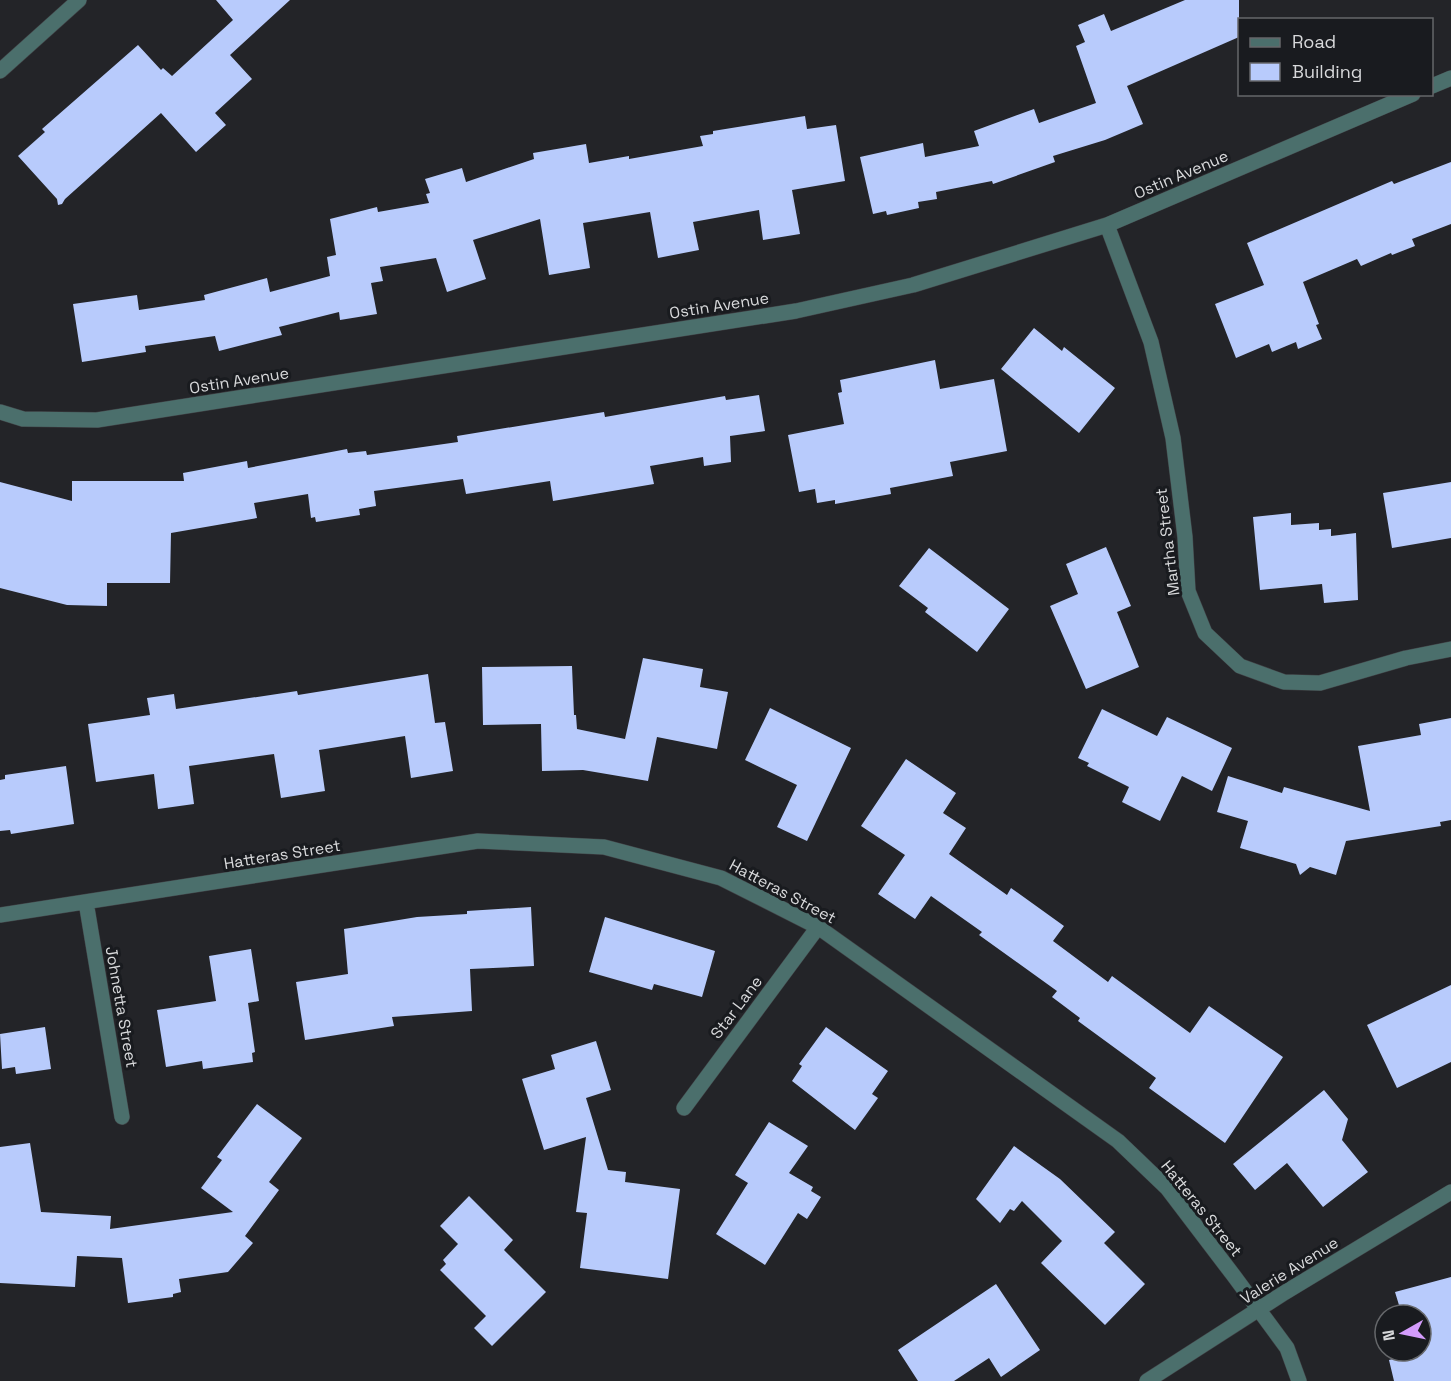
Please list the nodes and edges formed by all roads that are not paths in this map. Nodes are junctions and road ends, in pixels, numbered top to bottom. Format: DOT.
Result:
graph roads {
  1 [pos="79,0"];
  2 [pos="0,71"];
  3 [pos="1451,78"];
  4 [pos="1433,85"];
  5 [pos="1408,96"];
  6 [pos="1107,225"];
  7 [pos="0,412"];
  8 [pos="1451,649"];
  9 [pos="86,902"];
  10 [pos="0,915"];
  11 [pos="818,927"];
  12 [pos="684,1108"];
  13 [pos="122,1117"];
  14 [pos="1451,1192"];
  15 [pos="1259,1310"];
  16 [pos="1147,1381"];
  17 [pos="1299,1381"];
  1 -- 2 [label="street"];
  3 -- 4 [label="street"];
  5 -- 6 [label="street, Ostin Avenue"];
  6 -- 7 [label="street, Ostin Avenue"];
  6 -- 8 [label="street, Martha Street"];
  9 -- 10 [label="street, Hatteras Street"];
  9 -- 11 [label="street, Hatteras Street"];
  9 -- 13 [label="street, Johnetta Street"];
  11 -- 12 [label="street, Star Lane"];
  11 -- 15 [label="street, Hatteras Street"];
  14 -- 15 [label="street, Valerie Avenue"];
  15 -- 16 [label="street, Valerie Avenue"];
  15 -- 17 [label="street, Hatteras Street"];
}
